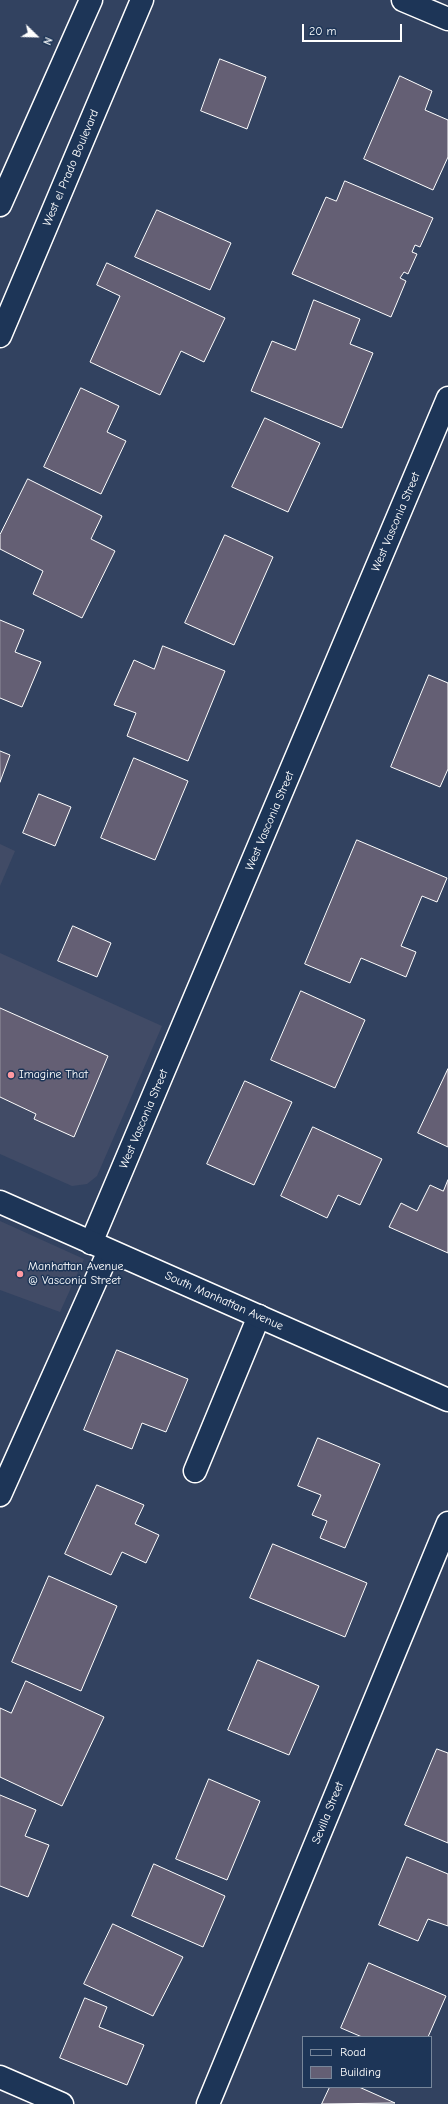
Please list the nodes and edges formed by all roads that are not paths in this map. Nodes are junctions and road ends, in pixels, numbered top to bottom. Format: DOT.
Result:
graph roads {
  1 [pos="91,0"];
  2 [pos="142,0"];
  3 [pos="403,0"];
  4 [pos="448,19"];
  5 [pos="0,205"];
  6 [pos="0,336"];
  7 [pos="448,398"];
  8 [pos="0,1202"];
  9 [pos="100,1247"];
  10 [pos="260,1316"];
  11 [pos="448,1400"];
  12 [pos="195,1471"];
  13 [pos="0,1495"];
  14 [pos="448,1523"];
  15 [pos="0,2077"];
  16 [pos="62,2104"];
  17 [pos="208,2104"];
  1 -- 5 [label="street"];
  2 -- 6 [label="street, West el Prado Boulevard"];
  3 -- 4 [label="street"];
  7 -- 9 [label="street, West Vasconia Street"];
  8 -- 9 [label="street, South Manhattan Avenue"];
  9 -- 10 [label="street, South Manhattan Avenue"];
  9 -- 13 [label="street, West Vasconia Street"];
  10 -- 11 [label="street, South Manhattan Avenue"];
  10 -- 12 [label="street"];
  14 -- 17 [label="street, Sevilla Street"];
  15 -- 16 [label="street"];
}
